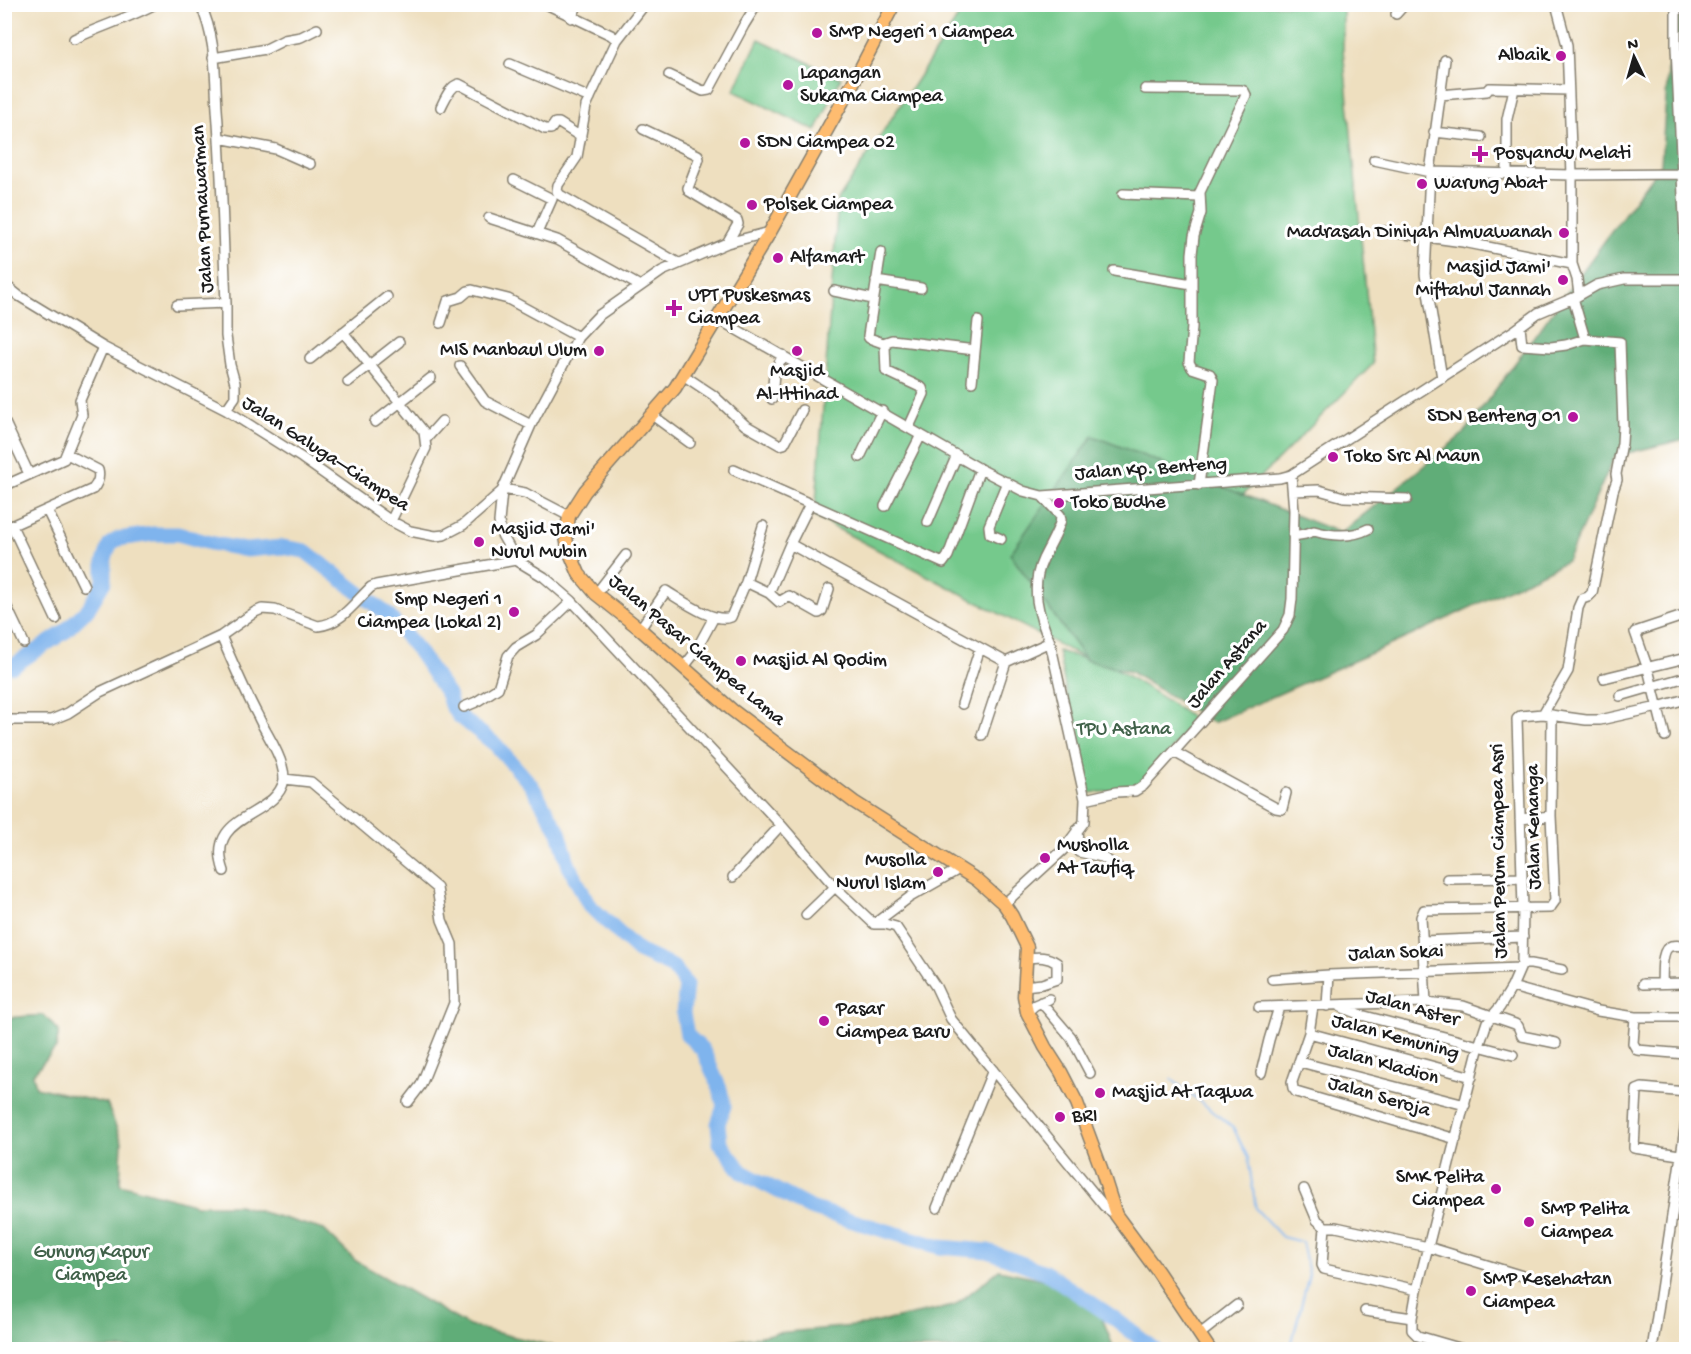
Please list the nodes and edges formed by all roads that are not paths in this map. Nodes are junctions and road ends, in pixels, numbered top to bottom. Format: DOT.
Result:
graph roads {
  1 [pos="155,4"];
  2 [pos="201,4"];
  3 [pos="546,4"];
  4 [pos="578,4"];
  5 [pos="645,4"];
  6 [pos="894,4"];
  7 [pos="1405,4"];
  8 [pos="1556,4"];
  9 [pos="1676,4"];
  10 [pos="757,5"];
  11 [pos="1396,14"];
  12 [pos="571,18"];
  13 [pos="317,29"];
  14 [pos="74,39"];
  15 [pos="617,40"];
  16 [pos="1686,46"];
  17 [pos="1676,47"];
  18 [pos="213,58"];
  19 [pos="1445,60"];
  20 [pos="510,64"];
  21 [pos="669,75"];
  22 [pos="1144,89"];
  23 [pos="1514,89"];
  24 [pos="1568,90"];
  25 [pos="1440,95"];
  26 [pos="590,98"];
  27 [pos="441,107"];
  28 [pos="643,129"];
  29 [pos="1434,132"];
  30 [pos="1481,136"];
  31 [pos="581,137"];
  32 [pos="219,138"];
  33 [pos="1374,160"];
  34 [pos="310,164"];
  35 [pos="1430,172"];
  36 [pos="1507,173"];
  37 [pos="1682,174"];
  38 [pos="1572,175"];
  39 [pos="514,180"];
  40 [pos="1123,194"];
  41 [pos="1200,197"];
  42 [pos="489,218"];
  43 [pos="1383,231"];
  44 [pos="770,232"];
  45 [pos="537,233"];
  46 [pos="1427,237"];
  47 [pos="727,243"];
  48 [pos="881,252"];
  49 [pos="1686,260"];
  50 [pos="678,263"];
  51 [pos="1572,264"];
  52 [pos="1114,271"];
  53 [pos="1686,279"];
  54 [pos="876,281"];
  55 [pos="1192,284"];
  56 [pos="640,285"];
  57 [pos="8,286"];
  58 [pos="921,288"];
  59 [pos="834,291"];
  60 [pos="4,297"];
  61 [pos="387,297"];
  62 [pos="1576,297"];
  63 [pos="873,298"];
  64 [pos="226,303"];
  65 [pos="177,305"];
  66 [pos="718,318"];
  67 [pos="978,321"];
  68 [pos="441,323"];
  69 [pos="1520,327"];
  70 [pos="343,332"];
  71 [pos="578,338"];
  72 [pos="1585,339"];
  73 [pos="399,342"];
  74 [pos="883,343"];
  75 [pos="103,347"];
  76 [pos="975,350"];
  77 [pos="783,355"];
  78 [pos="310,359"];
  79 [pos="370,364"];
  80 [pos="460,366"];
  81 [pos="683,375"];
  82 [pos="431,378"];
  83 [pos="1442,378"];
  84 [pos="348,382"];
  85 [pos="972,382"];
  86 [pos="772,399"];
  87 [pos="400,402"];
  88 [pos="226,410"];
  89 [pos="802,410"];
  90 [pos="882,411"];
  91 [pos="652,415"];
  92 [pos="442,421"];
  93 [pos="375,422"];
  94 [pos="5,423"];
  95 [pos="531,425"];
  96 [pos="909,427"];
  97 [pos="921,435"];
  98 [pos="8,440"];
  99 [pos="425,440"];
  100 [pos="690,443"];
  101 [pos="67,454"];
  102 [pos="957,455"];
  103 [pos="860,457"];
  104 [pos="980,468"];
  105 [pos="734,470"];
  106 [pos="29,474"];
  107 [pos="1291,475"];
  108 [pos="1007,482"];
  109 [pos="1199,485"];
  110 [pos="4,486"];
  111 [pos="502,490"];
  112 [pos="1293,491"];
  113 [pos="1042,496"];
  114 [pos="1407,499"];
  115 [pos="810,504"];
  116 [pos="885,506"];
  117 [pos="47,510"];
  118 [pos="570,516"];
  119 [pos="391,521"];
  120 [pos="928,522"];
  121 [pos="763,526"];
  122 [pos="8,527"];
  123 [pos="1368,529"];
  124 [pos="1293,536"];
  125 [pos="1001,539"];
  126 [pos="790,544"];
  127 [pos="626,555"];
  128 [pos="516,560"];
  129 [pos="746,582"];
  130 [pos="84,586"];
  131 [pos="829,589"];
  132 [pos="769,593"];
  133 [pos="596,594"];
  134 [pos="572,601"];
  135 [pos="4,602"];
  136 [pos="1686,615"];
  137 [pos="714,617"];
  138 [pos="56,619"];
  139 [pos="639,629"];
  140 [pos="221,636"];
  141 [pos="1050,642"];
  142 [pos="24,643"];
  143 [pos="980,648"];
  144 [pos="1686,658"];
  145 [pos="1006,662"];
  146 [pos="682,668"];
  147 [pos="1648,669"];
  148 [pos="1686,677"];
  149 [pos="1604,678"];
  150 [pos="1652,687"];
  151 [pos="1620,696"];
  152 [pos="1686,699"];
  153 [pos="962,705"];
  154 [pos="464,707"];
  155 [pos="1658,707"];
  156 [pos="1548,715"];
  157 [pos="4,720"];
  158 [pos="982,735"];
  159 [pos="1665,736"];
  160 [pos="1174,752"];
  161 [pos="284,779"];
  162 [pos="1287,793"];
  163 [pos="1085,799"];
  164 [pos="1551,816"];
  165 [pos="1520,819"];
  166 [pos="781,825"];
  167 [pos="1077,830"];
  168 [pos="1119,868"];
  169 [pos="959,869"];
  170 [pos="224,871"];
  171 [pos="733,877"];
  172 [pos="1521,878"];
  173 [pos="1447,879"];
  174 [pos="835,886"];
  175 [pos="1004,904"];
  176 [pos="1523,908"];
  177 [pos="806,915"];
  178 [pos="874,924"];
  179 [pos="1523,937"];
  180 [pos="1423,941"];
  181 [pos="1686,946"];
  182 [pos="1026,958"];
  183 [pos="1521,966"];
  184 [pos="1562,970"];
  185 [pos="1424,971"];
  186 [pos="1329,975"];
  187 [pos="1272,979"];
  188 [pos="1662,983"];
  189 [pos="1686,983"];
  190 [pos="1643,984"];
  191 [pos="1024,986"];
  192 [pos="1512,987"];
  193 [pos="1426,1002"];
  194 [pos="1313,1006"];
  195 [pos="1331,1006"];
  196 [pos="1259,1007"];
  197 [pos="1279,1007"];
  198 [pos="1027,1012"];
  199 [pos="1491,1015"];
  200 [pos="1635,1017"];
  201 [pos="1686,1017"];
  202 [pos="1309,1033"];
  203 [pos="1556,1043"];
  204 [pos="1479,1046"];
  205 [pos="1686,1054"];
  206 [pos="1513,1055"];
  207 [pos="1300,1062"];
  208 [pos="993,1070"];
  209 [pos="1261,1072"];
  210 [pos="1090,1073"];
  211 [pos="1472,1077"];
  212 [pos="1686,1092"];
  213 [pos="408,1102"];
  214 [pos="1461,1104"];
  215 [pos="1686,1122"];
  216 [pos="1456,1139"];
  217 [pos="1684,1156"];
  218 [pos="1304,1189"];
  219 [pos="937,1208"];
  220 [pos="1116,1215"];
  221 [pos="1325,1227"];
  222 [pos="1428,1247"];
  223 [pos="1526,1277"];
  224 [pos="1417,1290"];
  225 [pos="1237,1305"];
  226 [pos="1365,1311"];
  227 [pos="1412,1318"];
  228 [pos="1200,1334"];
  229 [pos="1210,1350"];
  230 [pos="1466,1350"];
  231 [pos="1652,1350"];
  1 -- 14 [label="street"];
  2 -- 18 [label="street, Jalan Purnawarman"];
  3 -- 12 [label="street"];
  4 -- 12 [label="street"];
  5 -- 15 [label="street"];
  6 -- 44 [label="main road, Jalan Pasar Ciampea Lama"];
  7 -- 11 [label="street"];
  8 -- 24 [label="street"];
  9 -- 17 [label="street"];
  10 -- 21 [label="street"];
  12 -- 15 [label="street"];
  13 -- 18 [label="street"];
  15 -- 26 [label="street"];
  16 -- 17 [label="street"];
  17 -- 37 [label="street"];
  18 -- 32 [label="street, Jalan Purnawarman"];
  19 -- 25 [label="street"];
  20 -- 26 [label="street"];
  22 -- 41 [label="street"];
  23 -- 24 [label="street"];
  23 -- 25 [label="street"];
  23 -- 36 [label="street"];
  24 -- 38 [label="street"];
  25 -- 29 [label="street"];
  26 -- 31 [label="street"];
  27 -- 31 [label="street"];
  28 -- 47 [label="street"];
  29 -- 30 [label="street"];
  29 -- 35 [label="street"];
  31 -- 50 [label="street"];
  32 -- 34 [label="street"];
  32 -- 64 [label="street, Jalan Purnawarman"];
  33 -- 35 [label="street"];
  35 -- 36 [label="street"];
  35 -- 46 [label="street"];
  36 -- 38 [label="street"];
  37 -- 38 [label="street"];
  37 -- 49 [label="street"];
  38 -- 51 [label="street"];
  39 -- 45 [label="street"];
  40 -- 41 [label="street"];
  41 -- 55 [label="street"];
  42 -- 45 [label="street"];
  43 -- 46 [label="street"];
  44 -- 47 [label="street, Jalan Galuga–Ciampea"];
  44 -- 66 [label="main road, Jalan Pasar Ciampea Lama"];
  45 -- 56 [label="street"];
  46 -- 51 [label="street"];
  46 -- 83 [label="street"];
  47 -- 50 [label="street, Jalan Galuga–Ciampea"];
  48 -- 54 [label="street"];
  50 -- 56 [label="street, Jalan Galuga–Ciampea"];
  51 -- 62 [label="street"];
  52 -- 55 [label="street"];
  53 -- 62 [label="street, Jalan Kp. Benteng"];
  54 -- 58 [label="street"];
  54 -- 63 [label="street"];
  55 -- 109 [label="street"];
  56 -- 71 [label="street, Jalan Galuga–Ciampea"];
  57 -- 60 [label="street"];
  57 -- 75 [label="street, Jalan Galuga–Ciampea"];
  59 -- 63 [label="street"];
  61 -- 70 [label="street"];
  62 -- 69 [label="street, Jalan Kp. Benteng"];
  62 -- 72 [label="street"];
  63 -- 74 [label="street"];
  64 -- 65 [label="street"];
  64 -- 88 [label="street, Jalan Purnawarman"];
  66 -- 77 [label="street, Jalan Kp. Benteng"];
  66 -- 81 [label="main road, Jalan Pasar Ciampea Lama"];
  67 -- 76 [label="street"];
  68 -- 71 [label="street"];
  69 -- 72 [label="street"];
  69 -- 83 [label="street, Jalan Kp. Benteng"];
  70 -- 78 [label="street"];
  70 -- 79 [label="street"];
  71 -- 95 [label="street, Jalan Galuga–Ciampea"];
  72 -- 156 [label="street"];
  73 -- 79 [label="street"];
  74 -- 76 [label="street"];
  74 -- 96 [label="street"];
  75 -- 88 [label="street, Jalan Galuga–Ciampea"];
  75 -- 101 [label="street"];
  76 -- 85 [label="street"];
  77 -- 86 [label="street"];
  77 -- 90 [label="street, Jalan Kp. Benteng"];
  79 -- 84 [label="street"];
  79 -- 87 [label="street"];
  80 -- 95 [label="street"];
  81 -- 89 [label="street"];
  81 -- 91 [label="main road, Jalan Pasar Ciampea Lama"];
  82 -- 87 [label="street"];
  83 -- 107 [label="street, Jalan Kp. Benteng"];
  87 -- 93 [label="street"];
  87 -- 99 [label="street"];
  88 -- 119 [label="street, Jalan Galuga–Ciampea"];
  90 -- 96 [label="street, Jalan Kp. Benteng"];
  90 -- 103 [label="street"];
  91 -- 100 [label="street"];
  91 -- 118 [label="main road, Jalan Pasar Ciampea Lama"];
  92 -- 99 [label="street"];
  94 -- 98 [label="street"];
  95 -- 111 [label="street, Jalan Galuga–Ciampea"];
  96 -- 97 [label="street, Jalan Kp. Benteng"];
  97 -- 102 [label="street, Jalan Kp. Benteng"];
  97 -- 116 [label="street"];
  98 -- 106 [label="street"];
  99 -- 119 [label="street"];
  101 -- 106 [label="street"];
  101 -- 117 [label="street"];
  102 -- 104 [label="street, Jalan Kp. Benteng"];
  102 -- 120 [label="street"];
  104 -- 108 [label="street, Jalan Kp. Benteng"];
  104 -- 115 [label="street"];
  105 -- 115 [label="street"];
  106 -- 110 [label="street"];
  107 -- 109 [label="street, Jalan Kp. Benteng"];
  107 -- 112 [label="street, Jalan Astana"];
  108 -- 113 [label="street, Jalan Kp. Benteng"];
  108 -- 125 [label="street"];
  109 -- 113 [label="street, Jalan Kp. Benteng"];
  111 -- 118 [label="street"];
  111 -- 119 [label="street, Jalan Galuga–Ciampea"];
  111 -- 128 [label="street"];
  112 -- 114 [label="street"];
  112 -- 124 [label="street, Jalan Astana"];
  113 -- 141 [label="street"];
  115 -- 126 [label="street"];
  117 -- 122 [label="street"];
  117 -- 130 [label="street"];
  118 -- 133 [label="main road, Jalan Pasar Ciampea Lama"];
  121 -- 129 [label="street"];
  122 -- 138 [label="street"];
  123 -- 124 [label="street"];
  124 -- 160 [label="street, Jalan Astana"];
  126 -- 132 [label="street"];
  126 -- 143 [label="street"];
  127 -- 133 [label="street"];
  128 -- 134 [label="street"];
  128 -- 140 [label="street"];
  129 -- 132 [label="street"];
  129 -- 137 [label="street"];
  131 -- 132 [label="street"];
  133 -- 139 [label="main road, Jalan Pasar Ciampea Lama"];
  134 -- 154 [label="street"];
  134 -- 166 [label="street"];
  135 -- 142 [label="street"];
  136 -- 147 [label="street"];
  137 -- 139 [label="street"];
  137 -- 146 [label="street"];
  139 -- 146 [label="main road, Jalan Pasar Ciampea Lama"];
  140 -- 157 [label="street"];
  140 -- 161 [label="street"];
  141 -- 145 [label="street"];
  141 -- 163 [label="street"];
  143 -- 145 [label="street"];
  143 -- 153 [label="street"];
  144 -- 147 [label="street"];
  145 -- 158 [label="street"];
  146 -- 169 [label="main road, Jalan Pasar Ciampea Lama"];
  147 -- 149 [label="street"];
  147 -- 150 [label="street"];
  148 -- 150 [label="street"];
  150 -- 151 [label="street"];
  150 -- 155 [label="street"];
  152 -- 155 [label="street, Jalan Perum Ciampea Asri"];
  155 -- 156 [label="street, Jalan Perum Ciampea Asri"];
  155 -- 159 [label="street"];
  156 -- 164 [label="street, Jalan Kenanga"];
  156 -- 165 [label="street, Jalan Perum Ciampea Asri"];
  160 -- 162 [label="street"];
  160 -- 163 [label="street, Jalan Astana"];
  161 -- 170 [label="street"];
  161 -- 213 [label="street"];
  163 -- 167 [label="street"];
  164 -- 165 [label="street"];
  164 -- 176 [label="street, Jalan Kenanga"];
  165 -- 172 [label="street, Jalan Perum Ciampea Asri"];
  166 -- 171 [label="street"];
  166 -- 174 [label="street"];
  167 -- 168 [label="street"];
  167 -- 175 [label="street"];
  169 -- 175 [label="main road, Jalan Pasar Ciampea Lama"];
  169 -- 178 [label="street"];
  172 -- 173 [label="street"];
  172 -- 176 [label="street, Jalan Perum Ciampea Asri"];
  174 -- 177 [label="street"];
  174 -- 178 [label="street"];
  175 -- 182 [label="main road, Jalan Pasar Ciampea Lama"];
  176 -- 179 [label="street, Jalan Perum Ciampea Asri"];
  176 -- 180 [label="street"];
  178 -- 208 [label="street"];
  179 -- 180 [label="street"];
  179 -- 183 [label="street, Jalan Perum Ciampea Asri"];
  180 -- 185 [label="street"];
  181 -- 188 [label="street"];
  182 -- 191 [label="main road, Jalan Pasar Ciampea Lama"];
  182 -- 191 [label="street"];
  183 -- 184 [label="street, Jalan Sokai"];
  183 -- 185 [label="street, Jalan Sokai"];
  183 -- 192 [label="street, Jalan Perum Ciampea Asri"];
  185 -- 186 [label="street, Jalan Sokai"];
  185 -- 193 [label="street"];
  186 -- 187 [label="street, Jalan Sokai"];
  186 -- 195 [label="street"];
  188 -- 189 [label="street"];
  188 -- 190 [label="street"];
  191 -- 198 [label="main road, Jalan Pasar Ciampea Lama"];
  192 -- 199 [label="street, Jalan Perum Ciampea Asri"];
  192 -- 200 [label="street"];
  193 -- 195 [label="street"];
  193 -- 199 [label="street"];
  194 -- 195 [label="street"];
  194 -- 197 [label="street"];
  194 -- 202 [label="street"];
  195 -- 204 [label="street, Jalan Aster"];
  196 -- 197 [label="street"];
  197 -- 209 [label="street"];
  198 -- 210 [label="street"];
  198 -- 220 [label="main road, Jalan Pasar Ciampea Lama"];
  199 -- 203 [label="street"];
  199 -- 204 [label="street, Jalan Perum Ciampea Asri"];
  200 -- 201 [label="street"];
  200 -- 205 [label="street"];
  202 -- 207 [label="street"];
  202 -- 211 [label="street, Jalan Kemuning"];
  204 -- 206 [label="street, Jalan Aster"];
  204 -- 211 [label="street, Jalan Perum Ciampea Asri"];
  207 -- 214 [label="street, Jalan Kladion"];
  207 -- 216 [label="street, Jalan Seroja"];
  208 -- 219 [label="street"];
  208 -- 220 [label="street"];
  211 -- 214 [label="street, Jalan Perum Ciampea Asri"];
  212 -- 217 [label="street"];
  214 -- 216 [label="street, Jalan Perum Ciampea Asri"];
  215 -- 217 [label="street"];
  216 -- 222 [label="street, Jalan Perum Ciampea Asri"];
  217 -- 231 [label="street"];
  218 -- 221 [label="street"];
  220 -- 228 [label="main road, Jalan Pasar Ciampea Lama"];
  221 -- 222 [label="street"];
  221 -- 224 [label="street"];
  222 -- 223 [label="street"];
  222 -- 224 [label="street, Jalan Perum Ciampea Asri"];
  224 -- 227 [label="street, Jalan Perum Ciampea Asri"];
  225 -- 228 [label="street"];
  226 -- 227 [label="street"];
  227 -- 230 [label="street"];
  228 -- 229 [label="main road, Jalan Pasar Ciampea Lama"];
}
